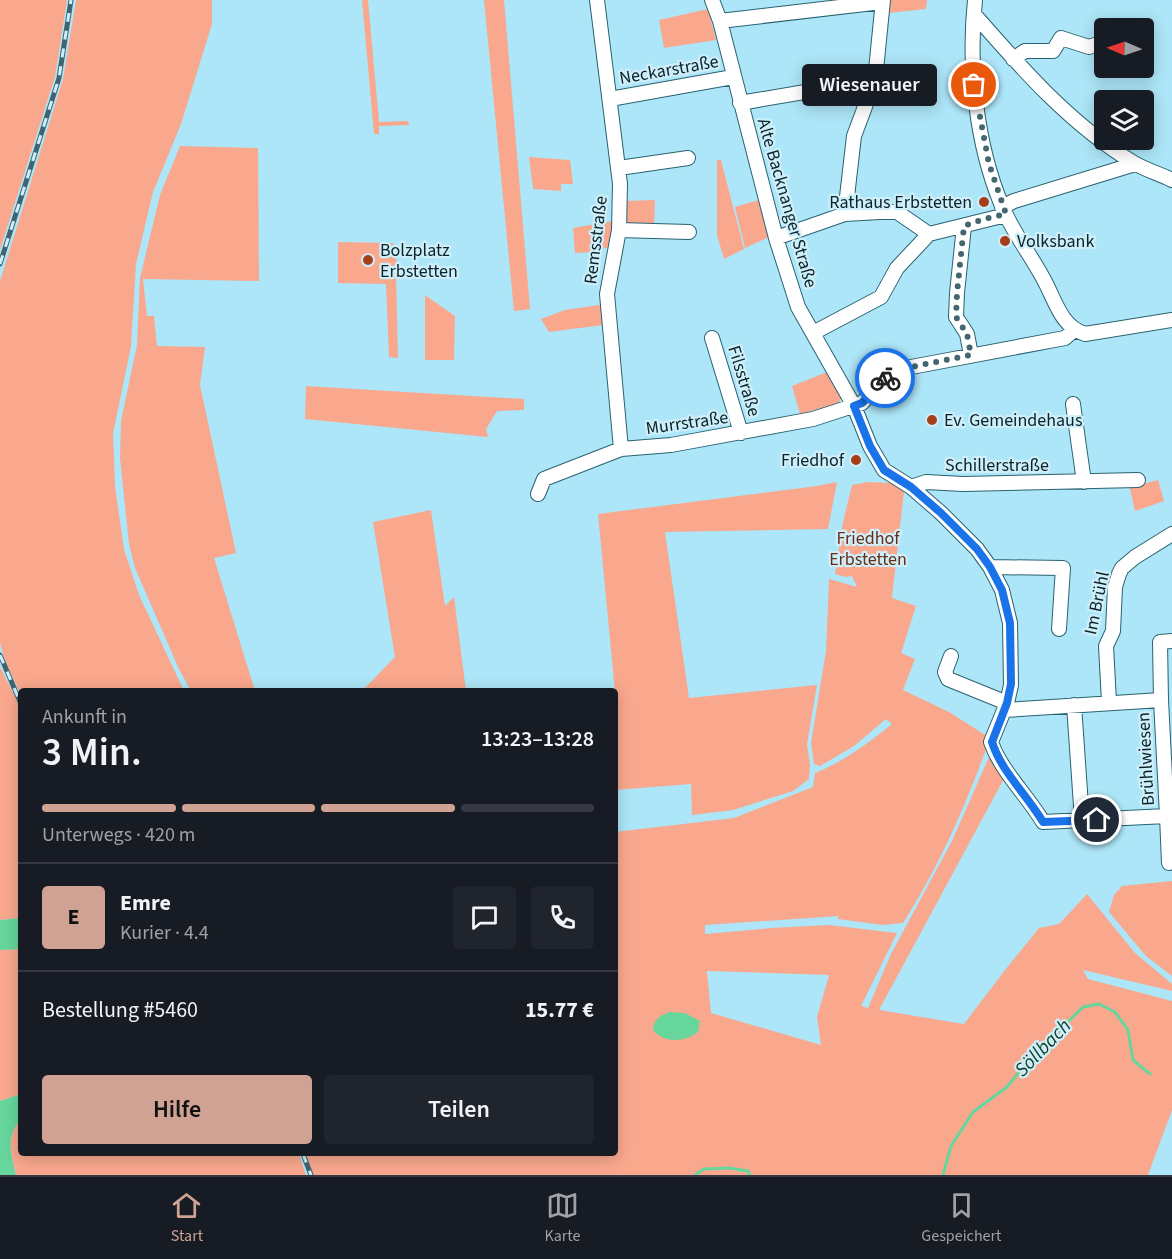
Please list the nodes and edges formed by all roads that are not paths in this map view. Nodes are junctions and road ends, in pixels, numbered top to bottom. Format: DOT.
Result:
graph roads {
  1 [pos="597,0"];
  2 [pos="712,0"];
  3 [pos="882,1"];
  4 [pos="807,5"];
  5 [pos="975,7"];
  6 [pos="720,21"];
  7 [pos="1094,45"];
  8 [pos="1013,59"];
  9 [pos="734,77"];
  10 [pos="875,81"];
  11 [pos="610,99"];
  12 [pos="740,103"];
  13 [pos="688,158"];
  14 [pos="1136,164"];
  15 [pos="619,168"];
  16 [pos="1172,180"];
  17 [pos="1004,211"];
  18 [pos="845,214"];
  19 [pos="964,226"];
  20 [pos="619,230"];
  21 [pos="689,232"];
  22 [pos="929,234"];
  23 [pos="777,238"];
  24 [pos="1172,320"];
  25 [pos="1074,330"];
  26 [pos="813,333"];
  27 [pos="712,338"];
  28 [pos="971,355"];
  29 [pos="1073,404"];
  30 [pos="854,406"];
  31 [pos="741,434"];
  32 [pos="621,448"];
  33 [pos="1138,480"];
  34 [pos="1084,482"];
  35 [pos="911,487"];
  36 [pos="538,494"];
  37 [pos="1171,538"];
  38 [pos="990,567"];
  39 [pos="1059,629"];
  40 [pos="1172,641"];
  41 [pos="951,656"];
  42 [pos="1161,700"];
  43 [pos="1108,702"];
  44 [pos="1074,705"];
  45 [pos="1006,707"];
  46 [pos="1167,816"];
  47 [pos="1082,820"];
  48 [pos="1169,863"];
  1 -- 11 [label="street, Remsstraße"];
  2 -- 6 [label="street, Alte Backnanger Straße"];
  3 -- 4 [label="street"];
  3 -- 10 [label="street"];
  4 -- 6 [label="street"];
  5 -- 8 [label="street"];
  5 -- 17 [label="street"];
  6 -- 9 [label="street, Alte Backnanger Straße"];
  7 -- 8 [label="street"];
  8 -- 14 [label="street"];
  9 -- 11 [label="street, Neckarstraße"];
  9 -- 12 [label="street, Alte Backnanger Straße"];
  10 -- 12 [label="street"];
  10 -- 18 [label="street"];
  11 -- 15 [label="street, Remsstraße"];
  12 -- 23 [label="street, Alte Backnanger Straße"];
  13 -- 15 [label="street"];
  14 -- 16 [label="street"];
  14 -- 17 [label="street"];
  15 -- 20 [label="street, Remsstraße"];
  17 -- 19 [label="street"];
  17 -- 25 [label="street"];
  18 -- 22 [label="street"];
  18 -- 23 [label="street"];
  19 -- 22 [label="street"];
  19 -- 28 [label="street"];
  20 -- 21 [label="street"];
  20 -- 32 [label="street, Remsstraße"];
  22 -- 26 [label="street"];
  23 -- 26 [label="street, Alte Backnanger Straße"];
  24 -- 25 [label="street"];
  25 -- 28 [label="street"];
  26 -- 30 [label="street, Alte Backnanger Straße"];
  27 -- 31 [label="street, Filsstraße"];
  28 -- 30 [label="street"];
  29 -- 34 [label="street"];
  30 -- 31 [label="street, Murrstraße"];
  30 -- 35 [label="street, Alte Backnanger Straße"];
  31 -- 32 [label="street, Murrstraße"];
  32 -- 36 [label="street, Murrstraße"];
  33 -- 34 [label="street, Schillerstraße"];
  34 -- 35 [label="street, Schillerstraße"];
  35 -- 38 [label="street"];
  37 -- 43 [label="street, Im Brühl"];
  38 -- 39 [label="street"];
  38 -- 45 [label="street"];
  40 -- 42 [label="street, Brühlwiesen"];
  41 -- 45 [label="street"];
  42 -- 43 [label="street, Brühlwiesen"];
  42 -- 46 [label="street, Brühlwiesen"];
  43 -- 44 [label="street, Brühlwiesen"];
  44 -- 45 [label="street, Brühlwiesen"];
  44 -- 47 [label="street"];
  45 -- 47 [label="street, Brühlwiesen"];
  46 -- 47 [label="street, Brühlwiesen"];
  46 -- 48 [label="street, Brühlwiesen"];
}
